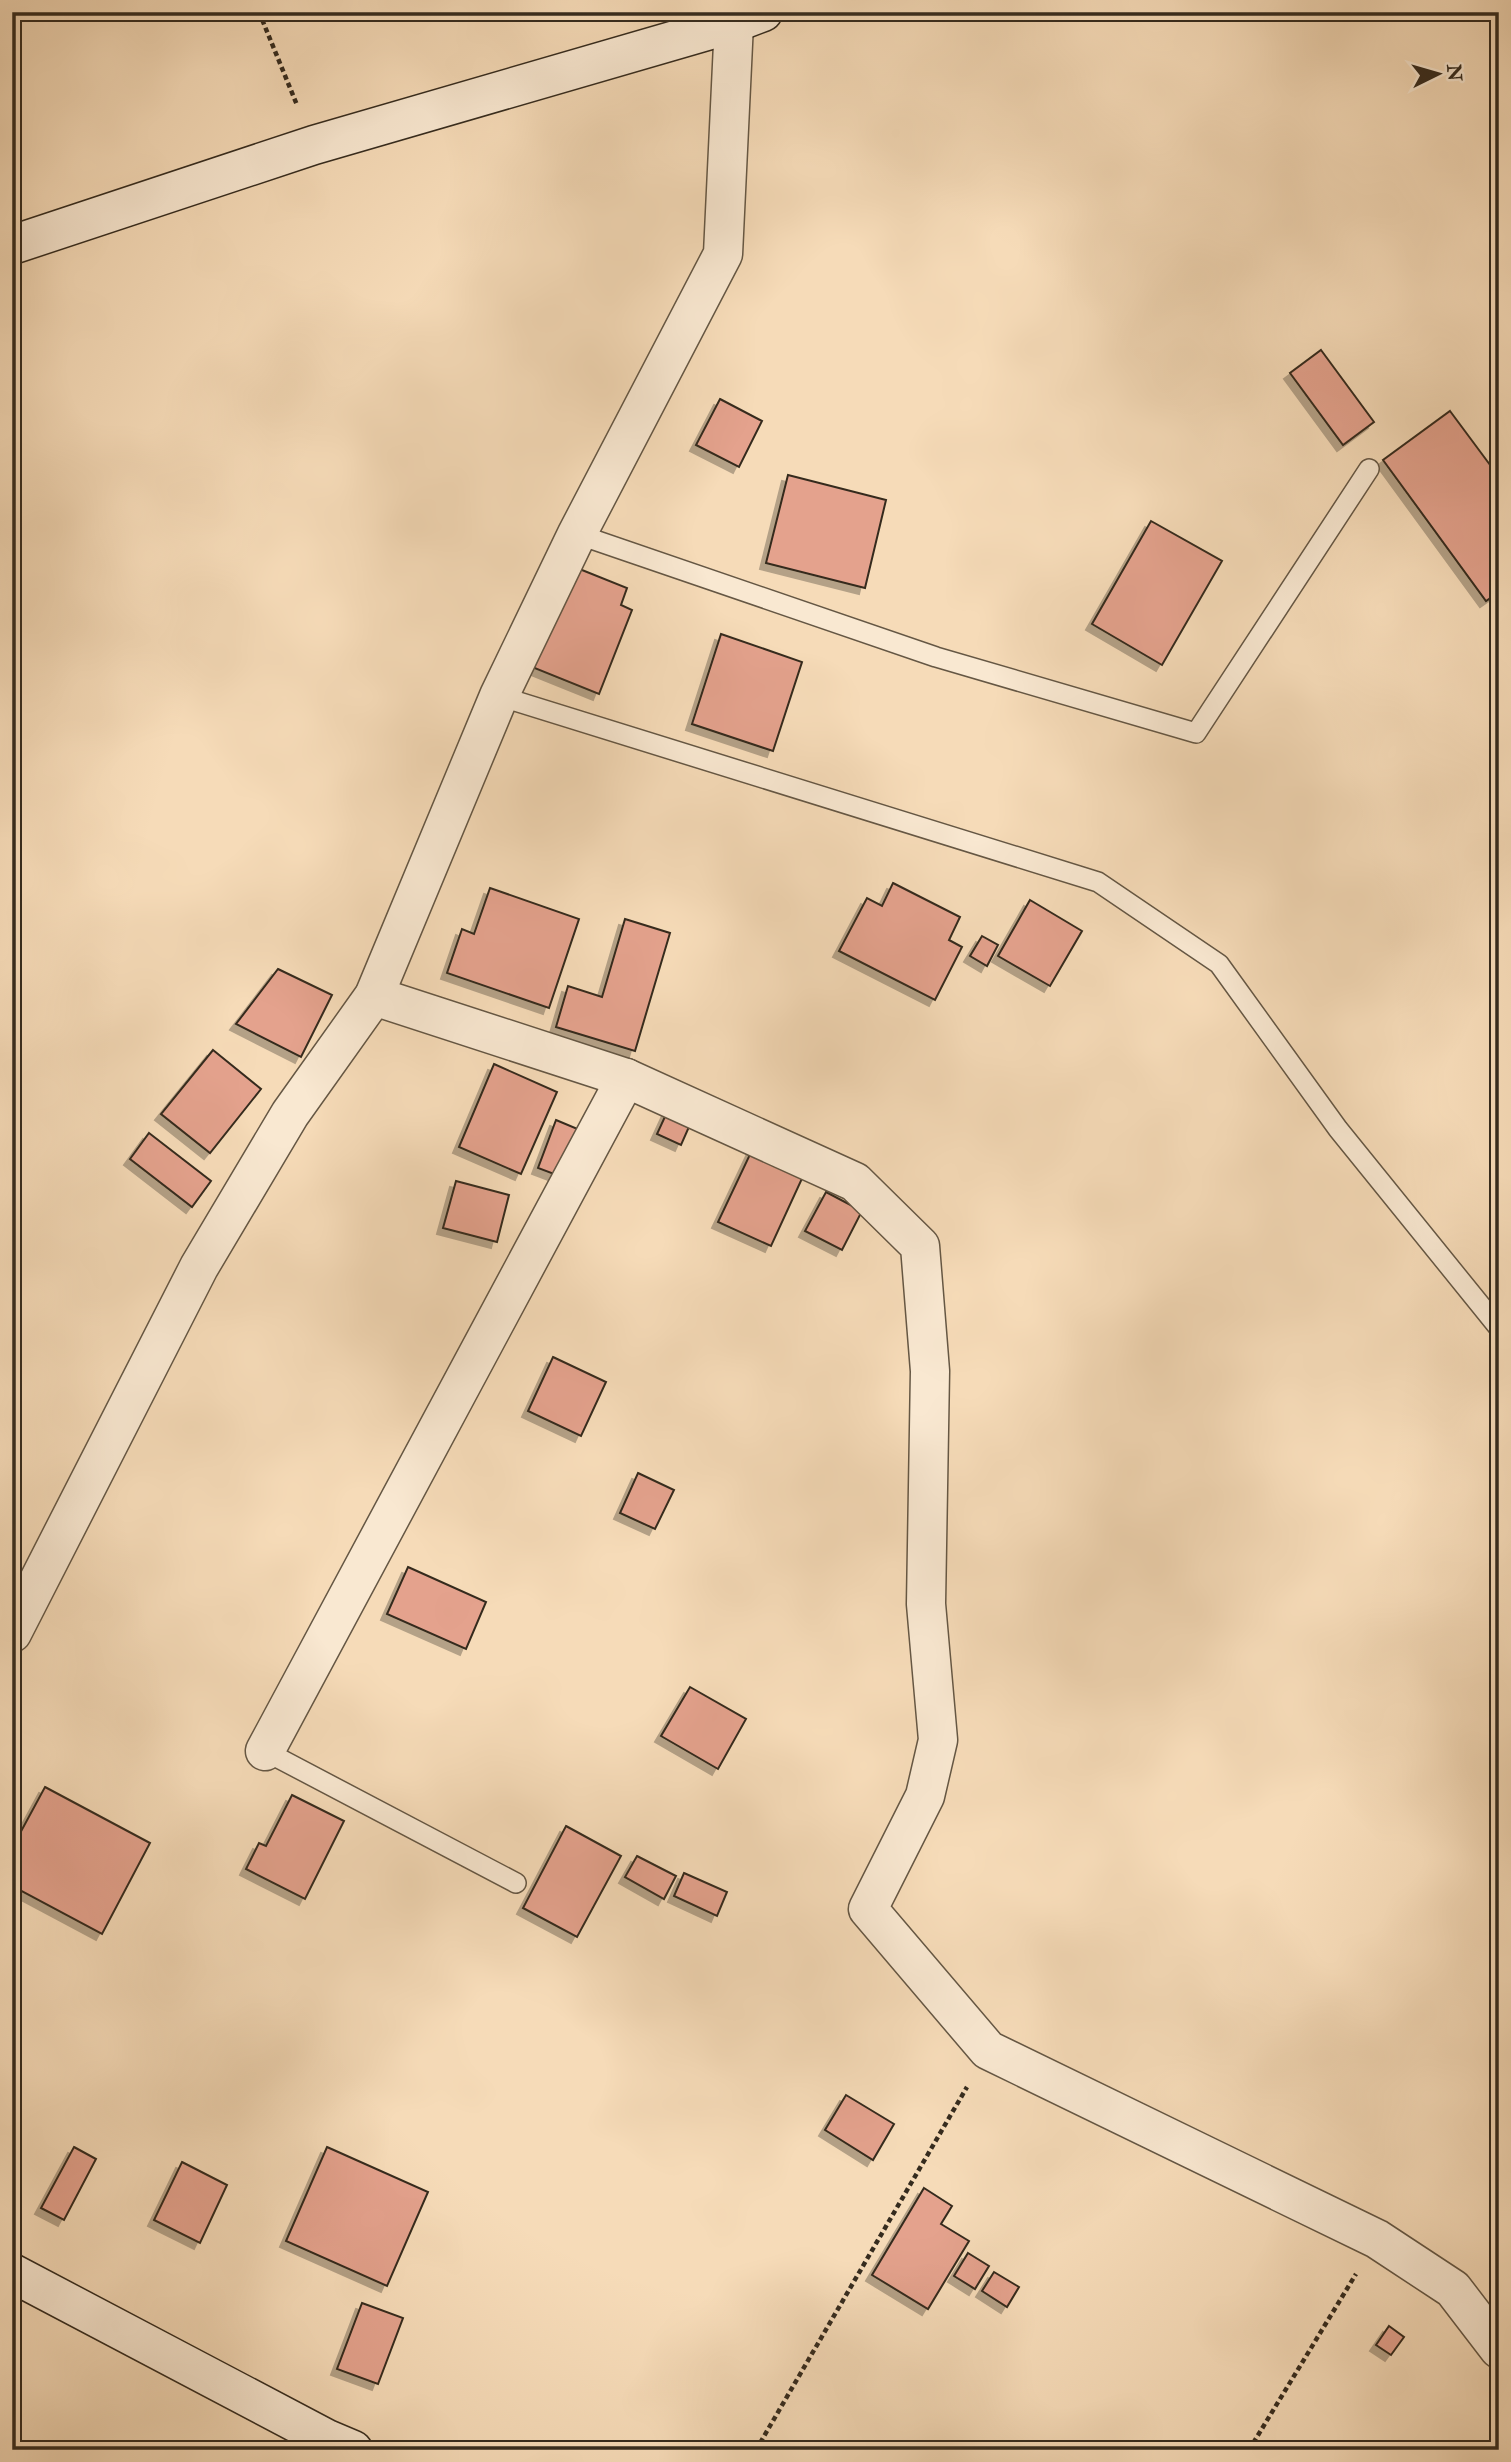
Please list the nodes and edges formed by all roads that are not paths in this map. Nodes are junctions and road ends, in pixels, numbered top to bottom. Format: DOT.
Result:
graph roads {
  1 [pos="748,18"];
  2 [pos="12,245"];
  3 [pos="1369,469"];
  4 [pos="577,534"];
  5 [pos="499,696"];
  6 [pos="374,996"];
  7 [pos="626,1078"];
  8 [pos="1499,1328"];
  9 [pos="12,1633"];
  10 [pos="265,1751"];
  11 [pos="516,1883"];
  12 [pos="12,2273"];
  13 [pos="1499,2349"];
  14 [pos="353,2450"];
  1 -- 2 [label="street"];
  1 -- 4 [label="street"];
  3 -- 4 [label="lane"];
  4 -- 5 [label="street"];
  5 -- 6 [label="street"];
  5 -- 8 [label="lane"];
  6 -- 7 [label="street"];
  6 -- 9 [label="street"];
  7 -- 10 [label="street"];
  7 -- 13 [label="street"];
  10 -- 11 [label="lane"];
  12 -- 14 [label="street"];
}
